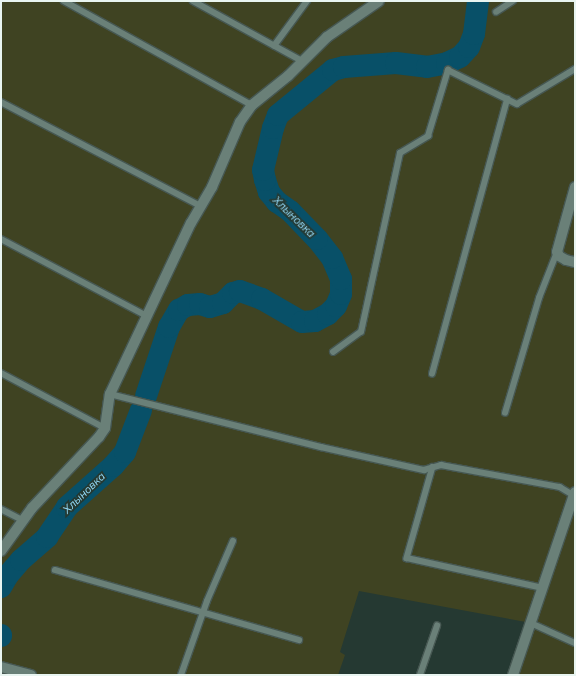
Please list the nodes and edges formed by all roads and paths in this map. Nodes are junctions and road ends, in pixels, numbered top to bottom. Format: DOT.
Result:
graph roads {
  1 [pos="64,1"];
  2 [pos="193,1"];
  3 [pos="307,1"];
  4 [pos="378,1"];
  5 [pos="513,1"];
  6 [pos="496,12"];
  7 [pos="274,46"];
  8 [pos="302,61"];
  9 [pos="575,69"];
  10 [pos="507,99"];
  11 [pos="1,102"];
  12 [pos="252,105"];
  13 [pos="575,187"];
  14 [pos="201,206"];
  15 [pos="1,239"];
  16 [pos="557,252"];
  17 [pos="575,262"];
  18 [pos="147,316"];
  19 [pos="333,352"];
  20 [pos="1,373"];
  21 [pos="432,374"];
  22 [pos="110,394"];
  23 [pos="505,413"];
  24 [pos="105,428"];
  25 [pos="433,467"];
  26 [pos="575,494"];
  27 [pos="1,509"];
  28 [pos="23,520"];
  29 [pos="233,541"];
  30 [pos="1,551"];
  31 [pos="55,570"];
  32 [pos="544,588"];
  33 [pos="204,614"];
  34 [pos="532,623"];
  35 [pos="437,626"];
  36 [pos="300,640"];
  37 [pos="575,643"];
  38 [pos="3,668"];
  39 [pos="31,675"];
  40 [pos="181,675"];
  41 [pos="420,675"];
  42 [pos="513,675"];
  1 -- 12 [label="lane"];
  2 -- 7 [label="lane"];
  3 -- 7 [label="lane"];
  4 -- 8 [label="street"];
  5 -- 6 [label="lane"];
  7 -- 8 [label="lane"];
  8 -- 12 [label="street"];
  9 -- 10 [label="lane"];
  10 -- 19 [label="lane"];
  10 -- 21 [label="lane"];
  11 -- 14 [label="lane"];
  12 -- 14 [label="street"];
  13 -- 16 [label="street"];
  14 -- 18 [label="street"];
  15 -- 18 [label="lane"];
  16 -- 17 [label="street"];
  16 -- 23 [label="lane"];
  18 -- 22 [label="street"];
  20 -- 24 [label="lane"];
  22 -- 24 [label="street"];
  22 -- 25 [label="lane"];
  24 -- 28 [label="street"];
  25 -- 26 [label="lane"];
  25 -- 32 [label="lane"];
  26 -- 32 [label="street"];
  27 -- 28 [label="lane"];
  28 -- 30 [label="street"];
  29 -- 33 [label="lane"];
  31 -- 33 [label="lane"];
  32 -- 34 [label="street"];
  33 -- 36 [label="lane"];
  33 -- 40 [label="lane"];
  34 -- 37 [label="lane"];
  34 -- 42 [label="street"];
  35 -- 41 [label="lane"];
  38 -- 39 [label="street"];
}
